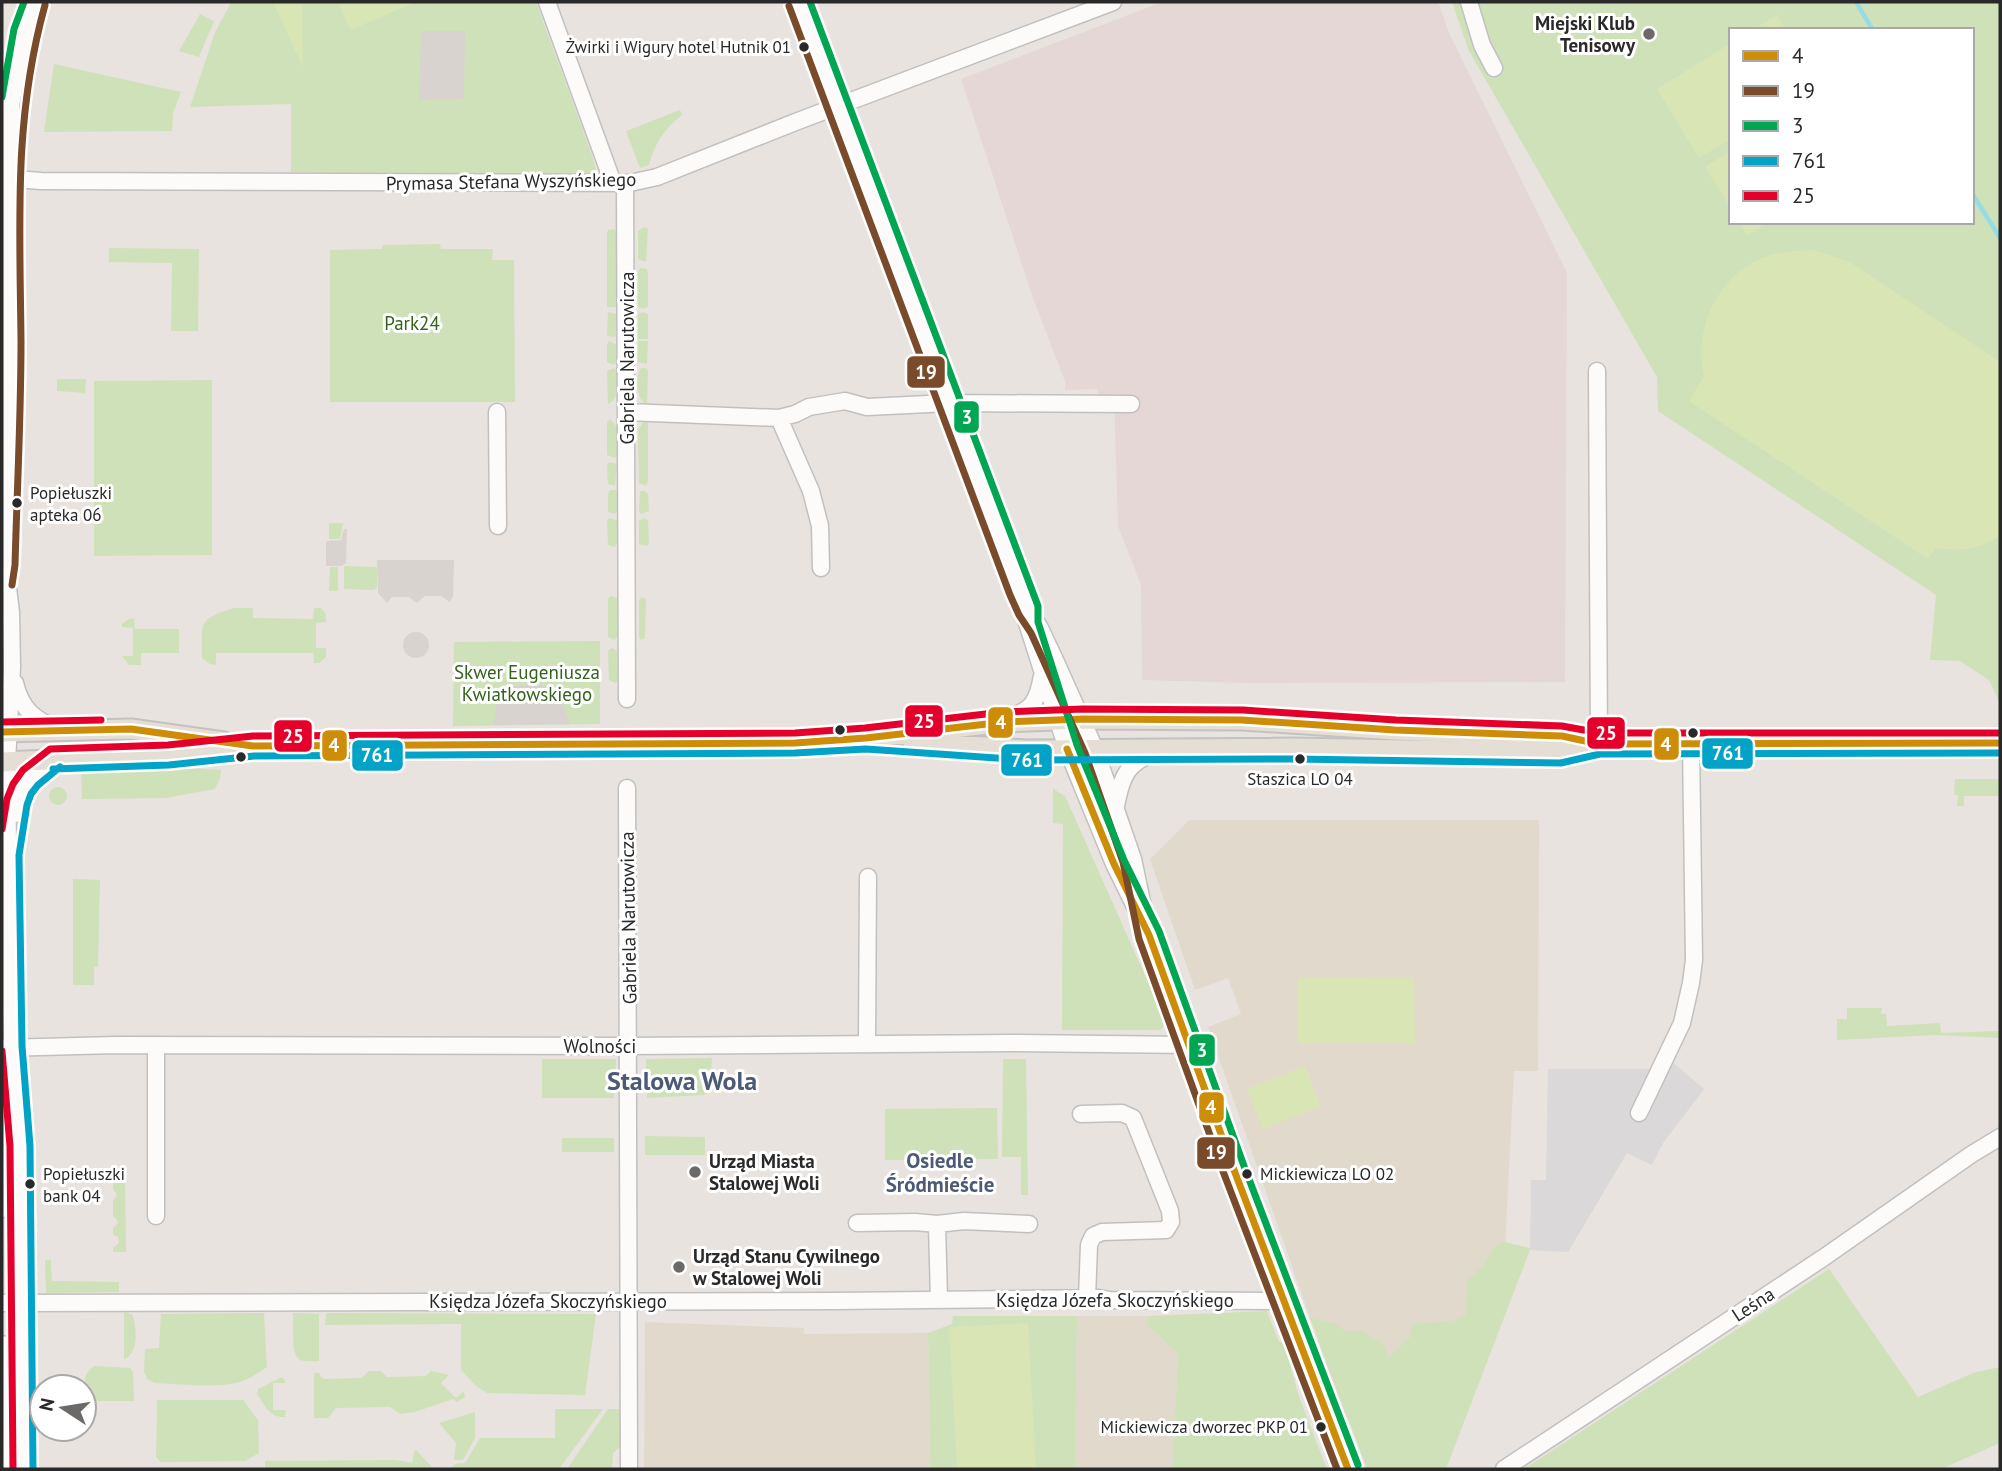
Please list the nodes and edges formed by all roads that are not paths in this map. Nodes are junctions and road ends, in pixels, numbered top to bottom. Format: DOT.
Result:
graph roads {
  1 [pos="35,2"];
  2 [pos="547,2"];
  3 [pos="799,2"];
  4 [pos="1113,2"];
  5 [pos="1469,2"];
  6 [pos="1493,68"];
  7 [pos="838,107"];
  8 [pos="5,178"];
  9 [pos="619,184"];
  10 [pos="1598,372"];
  11 [pos="949,403"];
  12 [pos="1131,404"];
  13 [pos="497,412"];
  14 [pos="627,412"];
  15 [pos="779,418"];
  16 [pos="498,526"];
  17 [pos="5,565"];
  18 [pos="821,568"];
  19 [pos="2,583"];
  20 [pos="1028,610"];
  21 [pos="12,667"];
  22 [pos="1042,673"];
  23 [pos="627,699"];
  24 [pos="1056,719"];
  25 [pos="1083,719"];
  26 [pos="1004,722"];
  27 [pos="62,730"];
  28 [pos="5,732"];
  29 [pos="866,738"];
  30 [pos="1691,743"];
  31 [pos="2000,743"];
  32 [pos="1599,744"];
  33 [pos="253,746"];
  34 [pos="1167,748"];
  35 [pos="1095,749"];
  36 [pos="1067,750"];
  37 [pos="53,759"];
  38 [pos="5,762"];
  39 [pos="627,788"];
  40 [pos="1115,808"];
  41 [pos="8,854"];
  42 [pos="868,877"];
  43 [pos="1149,936"];
  44 [pos="11,1007"];
  45 [pos="867,1043"];
  46 [pos="156,1045"];
  47 [pos="1189,1045"];
  48 [pos="37,1046"];
  49 [pos="629,1046"];
  50 [pos="7,1048"];
  51 [pos="2,1103"];
  52 [pos="1639,1113"];
  53 [pos="1081,1114"];
  54 [pos="3,1122"];
  55 [pos="2000,1137"];
  56 [pos="2,1209"];
  57 [pos="156,1216"];
  58 [pos="857,1223"];
  59 [pos="937,1224"];
  60 [pos="1029,1224"];
  61 [pos="1087,1298"];
  62 [pos="939,1300"];
  63 [pos="629,1301"];
  64 [pos="1284,1301"];
  65 [pos="2,1303"];
  66 [pos="22,1303"];
  67 [pos="2,1344"];
  68 [pos="8,1469"];
  69 [pos="23,1469"];
  70 [pos="629,1469"];
  71 [pos="1348,1469"];
  72 [pos="1504,1469"];
  1 -- 8 [label="street"];
  2 -- 9 [label="street, Gabriela Narutowicza"];
  3 -- 7 [label="street"];
  4 -- 7 [label="street, Prymasa Stefana Wyszyńskiego"];
  5 -- 6 [label="street"];
  7 -- 9 [label="street, Prymasa Stefana Wyszyńskiego"];
  7 -- 11 [label="street"];
  8 -- 9 [label="street, Prymasa Stefana Wyszyńskiego"];
  8 -- 17 [label="street"];
  9 -- 14 [label="street, Gabriela Narutowicza"];
  10 -- 32 [label="street"];
  11 -- 12 [label="street"];
  11 -- 15 [label="street"];
  11 -- 20 [label="street"];
  13 -- 16 [label="street"];
  14 -- 15 [label="street"];
  14 -- 23 [label="street, Gabriela Narutowicza"];
  15 -- 18 [label="street"];
  17 -- 19 [label="street"];
  17 -- 21 [label="street"];
  20 -- 22 [label="street"];
  20 -- 25 [label="street"];
  21 -- 27 [label="street"];
  21 -- 28 [label="street"];
  22 -- 24 [label="street"];
  22 -- 26 [label="street"];
  24 -- 25 [label="main road"];
  24 -- 26 [label="main road"];
  24 -- 36 [label="street"];
  25 -- 32 [label="main road"];
  25 -- 35 [label="street"];
  26 -- 29 [label="main road"];
  27 -- 28 [label="main road"];
  27 -- 33 [label="main road"];
  28 -- 38 [label="street"];
  29 -- 33 [label="main road"];
  29 -- 36 [label="main road"];
  30 -- 31 [label="main road"];
  30 -- 32 [label="main road"];
  30 -- 52 [label="street"];
  32 -- 34 [label="main road"];
  33 -- 37 [label="main road"];
  34 -- 35 [label="main road"];
  34 -- 40 [label="street"];
  35 -- 36 [label="main road"];
  35 -- 40 [label="street"];
  36 -- 43 [label="street"];
  37 -- 38 [label="main road"];
  37 -- 41 [label="street"];
  38 -- 41 [label="street"];
  39 -- 49 [label="street, Gabriela Narutowicza"];
  40 -- 43 [label="street"];
  41 -- 44 [label="street"];
  42 -- 45 [label="street"];
  43 -- 47 [label="street"];
  44 -- 48 [label="street"];
  44 -- 50 [label="street"];
  45 -- 47 [label="street, Wolności"];
  45 -- 49 [label="street, Wolności"];
  46 -- 48 [label="street, Wolności"];
  46 -- 49 [label="street, Wolności"];
  46 -- 57 [label="street"];
  47 -- 64 [label="street"];
  48 -- 50 [label="street, Wolności"];
  49 -- 63 [label="street, Gabriela Narutowicza"];
  50 -- 66 [label="street"];
  51 -- 54 [label="street"];
  53 -- 61 [label="street"];
  54 -- 56 [label="street"];
  55 -- 72 [label="street, Leśna"];
  58 -- 59 [label="street"];
  59 -- 60 [label="street"];
  59 -- 62 [label="street"];
  61 -- 62 [label="street, Księdza Józefa Skoczyńskiego"];
  61 -- 64 [label="street, Księdza Józefa Skoczyńskiego"];
  62 -- 63 [label="street, Księdza Józefa Skoczyńskiego"];
  63 -- 66 [label="street, Księdza Józefa Skoczyńskiego"];
  63 -- 70 [label="street, Gabriela Narutowicza"];
  64 -- 71 [label="street"];
  65 -- 66 [label="street, Księdza Józefa Skoczyńskiego"];
  66 -- 69 [label="street"];
  67 -- 68 [label="street"];
}
